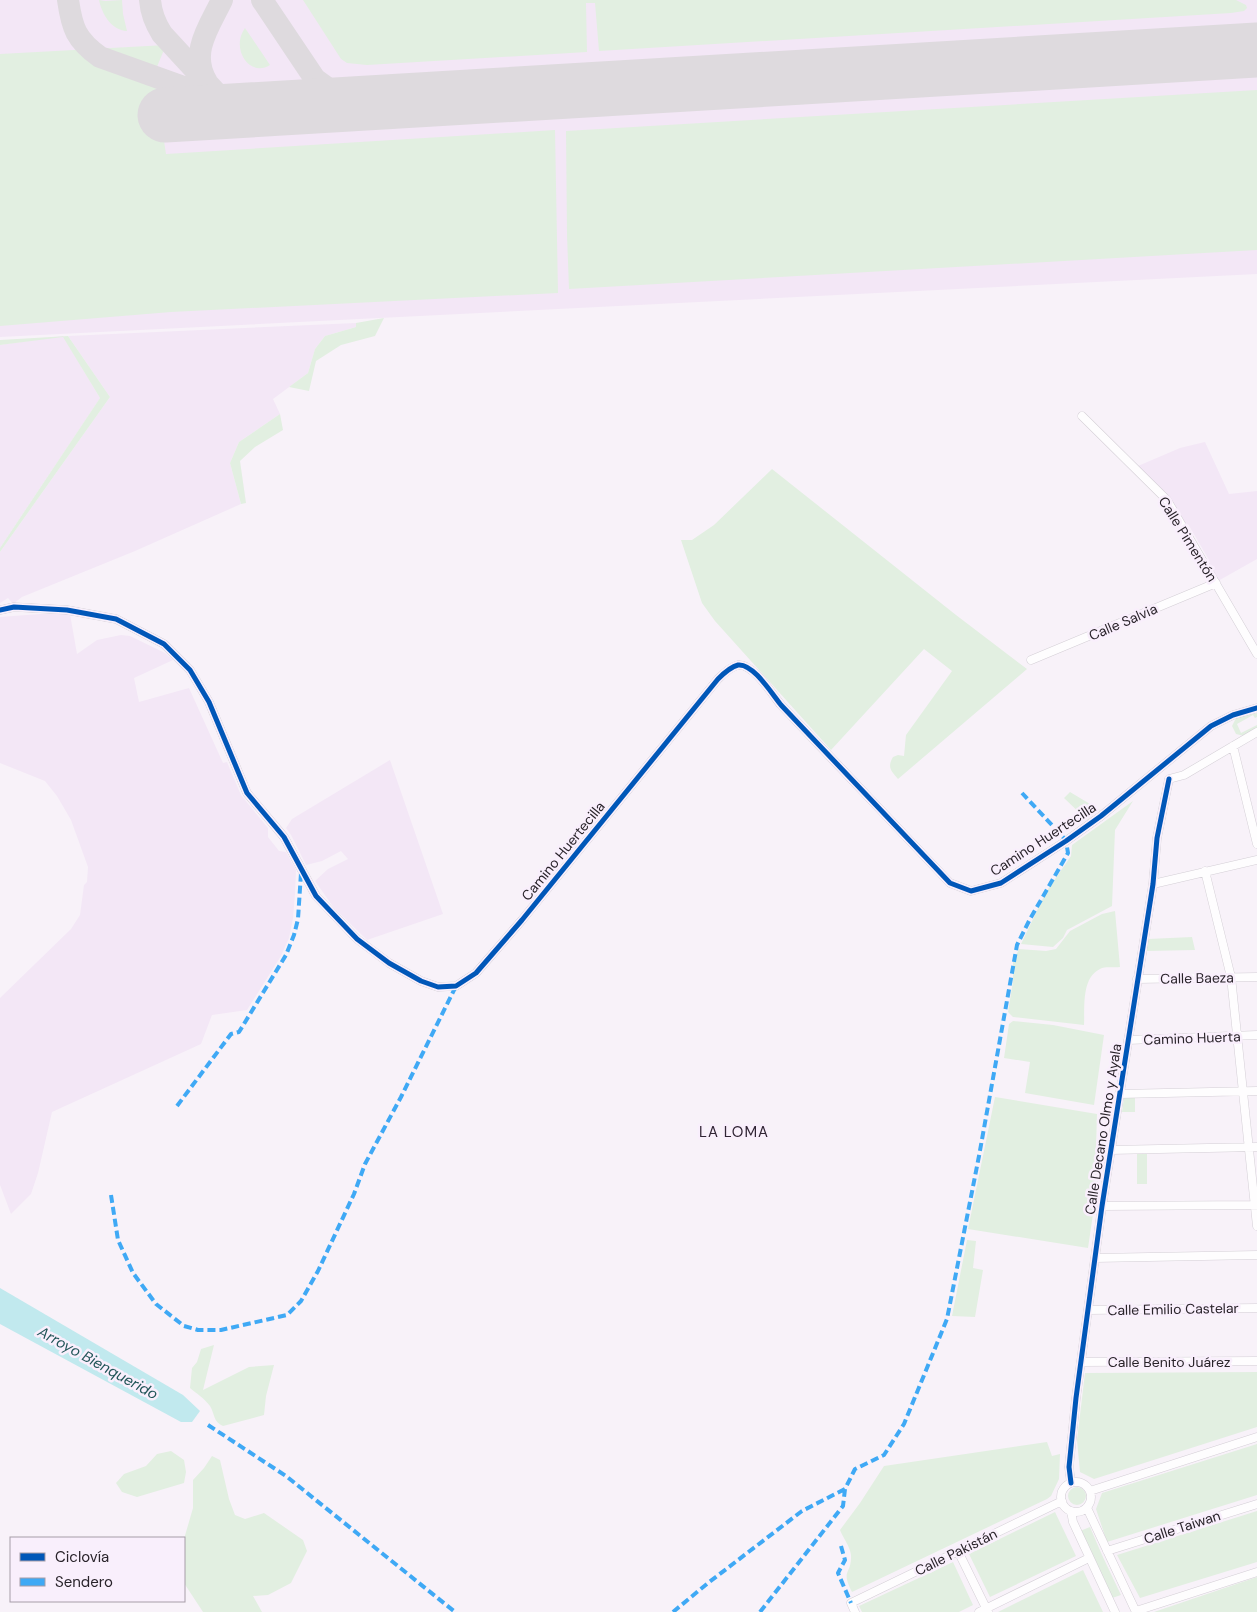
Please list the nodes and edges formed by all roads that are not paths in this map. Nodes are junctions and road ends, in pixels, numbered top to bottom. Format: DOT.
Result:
graph roads {
  1 [pos="1082,416"];
  2 [pos="1216,583"];
  3 [pos="0,610"];
  4 [pos="1257,654"];
  5 [pos="1031,660"];
  6 [pos="1257,708"];
  7 [pos="1257,732"];
  8 [pos="1233,746"];
  9 [pos="1160,766"];
  10 [pos="1169,779"];
  11 [pos="1257,844"];
  12 [pos="1257,860"];
  13 [pos="1205,871"];
  14 [pos="1153,884"];
  15 [pos="1231,977"];
  16 [pos="1257,977"];
  17 [pos="1137,979"];
  18 [pos="1257,1035"];
  19 [pos="1238,1036"];
  20 [pos="1128,1040"];
  21 [pos="1243,1092"];
  22 [pos="1257,1092"];
  23 [pos="1119,1094"];
  24 [pos="1253,1147"];
  25 [pos="1110,1150"];
  26 [pos="1256,1204"];
  27 [pos="1102,1206"];
  28 [pos="1257,1226"];
  29 [pos="1257,1255"];
  30 [pos="1095,1258"];
  31 [pos="1257,1308"];
  32 [pos="1088,1310"];
  33 [pos="1257,1361"];
  34 [pos="1081,1362"];
  35 [pos="1257,1437"];
  36 [pos="1071,1483"];
  37 [pos="1090,1491"];
  38 [pos="1062,1501"];
  39 [pos="1257,1504"];
  40 [pos="1087,1508"];
  41 [pos="1071,1511"];
  42 [pos="958,1551"];
  43 [pos="1107,1551"];
  44 [pos="1089,1558"];
  45 [pos="1257,1572"];
  46 [pos="984,1611"];
  47 [pos="1136,1611"];
  48 [pos="855,1612"];
  49 [pos="1115,1612"];
  1 -- 2 [label="street, Calle Pimentón"];
  2 -- 4 [label="street, Calle Pimentón"];
  2 -- 5 [label="street, Calle Salvia"];
  3 -- 9 [label="street, Camino Huertecilla"];
  6 -- 9 [label="street, Camino Huertecilla"];
  7 -- 8 [label="street"];
  8 -- 10 [label="street"];
  8 -- 11 [label="street"];
  9 -- 10 [label="street"];
  10 -- 14 [label="street, Calle Decano Olmo y Ayala"];
  12 -- 13 [label="street"];
  13 -- 14 [label="street"];
  13 -- 15 [label="street"];
  14 -- 17 [label="street, Calle Decano Olmo y Ayala"];
  15 -- 16 [label="street, Calle Baeza"];
  15 -- 17 [label="street, Calle Baeza"];
  15 -- 19 [label="street"];
  17 -- 20 [label="street, Calle Decano Olmo y Ayala"];
  18 -- 19 [label="street, Camino Huerta"];
  19 -- 20 [label="street, Camino Huerta"];
  19 -- 21 [label="street"];
  20 -- 23 [label="street, Calle Decano Olmo y Ayala"];
  21 -- 22 [label="street"];
  21 -- 23 [label="street"];
  21 -- 24 [label="street"];
  23 -- 25 [label="street, Calle Decano Olmo y Ayala"];
  24 -- 25 [label="street"];
  24 -- 26 [label="street"];
  25 -- 27 [label="street, Calle Decano Olmo y Ayala"];
  26 -- 27 [label="street"];
  26 -- 28 [label="street"];
  27 -- 30 [label="street, Calle Decano Olmo y Ayala"];
  29 -- 30 [label="street"];
  30 -- 32 [label="street, Calle Decano Olmo y Ayala"];
  31 -- 32 [label="street, Calle Emilio Castelar"];
  32 -- 34 [label="street, Calle Decano Olmo y Ayala"];
  33 -- 34 [label="street, Calle Benito Juárez"];
  34 -- 36 [label="street, Calle Decano Olmo y Ayala"];
  35 -- 37 [label="street"];
  36 -- 37 [label="street"];
  36 -- 38 [label="street"];
  37 -- 40 [label="street"];
  38 -- 41 [label="street"];
  38 -- 42 [label="street, Calle Pakistán"];
  39 -- 43 [label="street, Calle Taiwan"];
  40 -- 41 [label="street"];
  40 -- 43 [label="street"];
  41 -- 44 [label="street"];
  42 -- 46 [label="street"];
  42 -- 48 [label="street, Calle Pakistán"];
  43 -- 47 [label="street"];
  44 -- 46 [label="street"];
  44 -- 49 [label="street"];
  45 -- 47 [label="street"];
}
